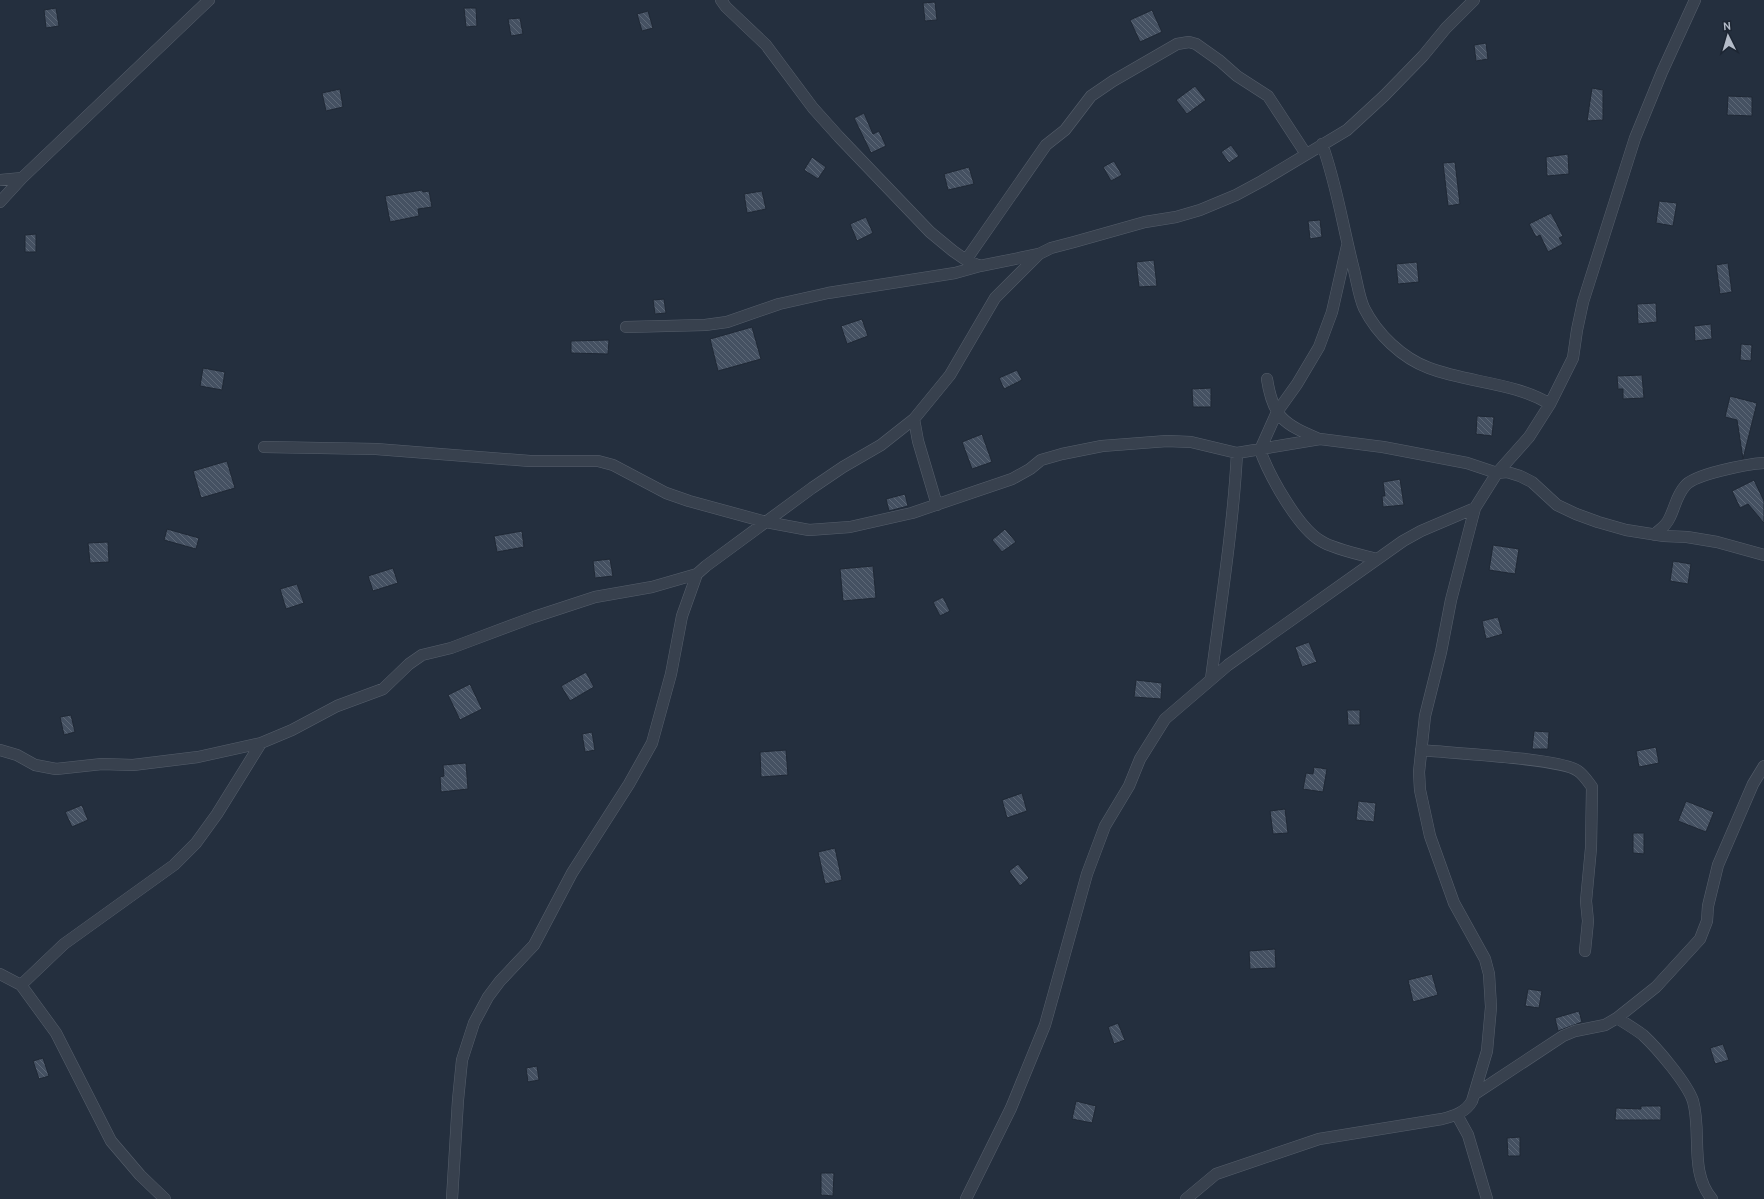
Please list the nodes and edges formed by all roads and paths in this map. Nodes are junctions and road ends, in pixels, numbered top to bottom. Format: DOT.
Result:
graph roads {
  1 [pos="209,0"];
  2 [pos="721,0"];
  3 [pos="1474,0"];
  4 [pos="1696,0"];
  5 [pos="1322,144"];
  6 [pos="1306,154"];
  7 [pos="22,178"];
  8 [pos="0,180"];
  9 [pos="0,202"];
  10 [pos="1347,246"];
  11 [pos="1039,254"];
  12 [pos="966,260"];
  13 [pos="980,266"];
  14 [pos="626,327"];
  15 [pos="1267,379"];
  16 [pos="1550,404"];
  17 [pos="1277,412"];
  18 [pos="914,419"];
  19 [pos="1320,439"];
  20 [pos="264,447"];
  21 [pos="1260,450"];
  22 [pos="1237,453"];
  23 [pos="1764,463"];
  24 [pos="1497,473"];
  25 [pos="937,505"];
  26 [pos="1475,508"];
  27 [pos="766,522"];
  28 [pos="1654,535"];
  29 [pos="1764,555"];
  30 [pos="1377,559"];
  31 [pos="697,574"];
  32 [pos="1211,679"];
  33 [pos="261,743"];
  34 [pos="0,750"];
  35 [pos="1421,750"];
  36 [pos="1764,766"];
  37 [pos="1584,951"];
  38 [pos="0,974"];
  39 [pos="21,985"];
  40 [pos="1617,1018"];
  41 [pos="1475,1094"];
  42 [pos="1457,1115"];
  43 [pos="165,1199"];
  44 [pos="452,1199"];
  45 [pos="966,1199"];
  46 [pos="1186,1199"];
  47 [pos="1487,1199"];
  48 [pos="1712,1199"];
  1 -- 7 [label="street"];
  2 -- 12 [label="street"];
  3 -- 5 [label="street"];
  4 -- 16 [label="street"];
  5 -- 6 [label="street"];
  5 -- 10 [label="street"];
  6 -- 11 [label="street"];
  6 -- 12 [label="street"];
  7 -- 8 [label="street"];
  7 -- 9 [label="street"];
  10 -- 16 [label="street"];
  10 -- 17 [label="street"];
  11 -- 13 [label="street"];
  11 -- 18 [label="street"];
  12 -- 13 [label="street"];
  13 -- 14 [label="street"];
  15 -- 17 [label="street"];
  16 -- 24 [label="street"];
  17 -- 19 [label="street"];
  17 -- 21 [label="street"];
  18 -- 25 [label="street"];
  18 -- 27 [label="street"];
  19 -- 21 [label="street"];
  19 -- 24 [label="street"];
  20 -- 27 [label="street"];
  21 -- 22 [label="street"];
  21 -- 30 [label="street"];
  22 -- 25 [label="street"];
  22 -- 32 [label="street"];
  23 -- 28 [label="street"];
  24 -- 26 [label="street"];
  24 -- 28 [label="street"];
  25 -- 27 [label="street"];
  26 -- 30 [label="street"];
  26 -- 35 [label="street"];
  27 -- 31 [label="street"];
  28 -- 29 [label="street"];
  30 -- 32 [label="street"];
  31 -- 33 [label="street"];
  31 -- 44 [label="street"];
  32 -- 45 [label="street"];
  33 -- 34 [label="street"];
  33 -- 39 [label="street"];
  35 -- 37 [label="street"];
  35 -- 41 [label="street"];
  36 -- 40 [label="street"];
  38 -- 39 [label="street"];
  39 -- 43 [label="street"];
  40 -- 41 [label="street"];
  40 -- 48 [label="street"];
  41 -- 42 [label="street"];
  42 -- 46 [label="street"];
  42 -- 47 [label="street"];
}
